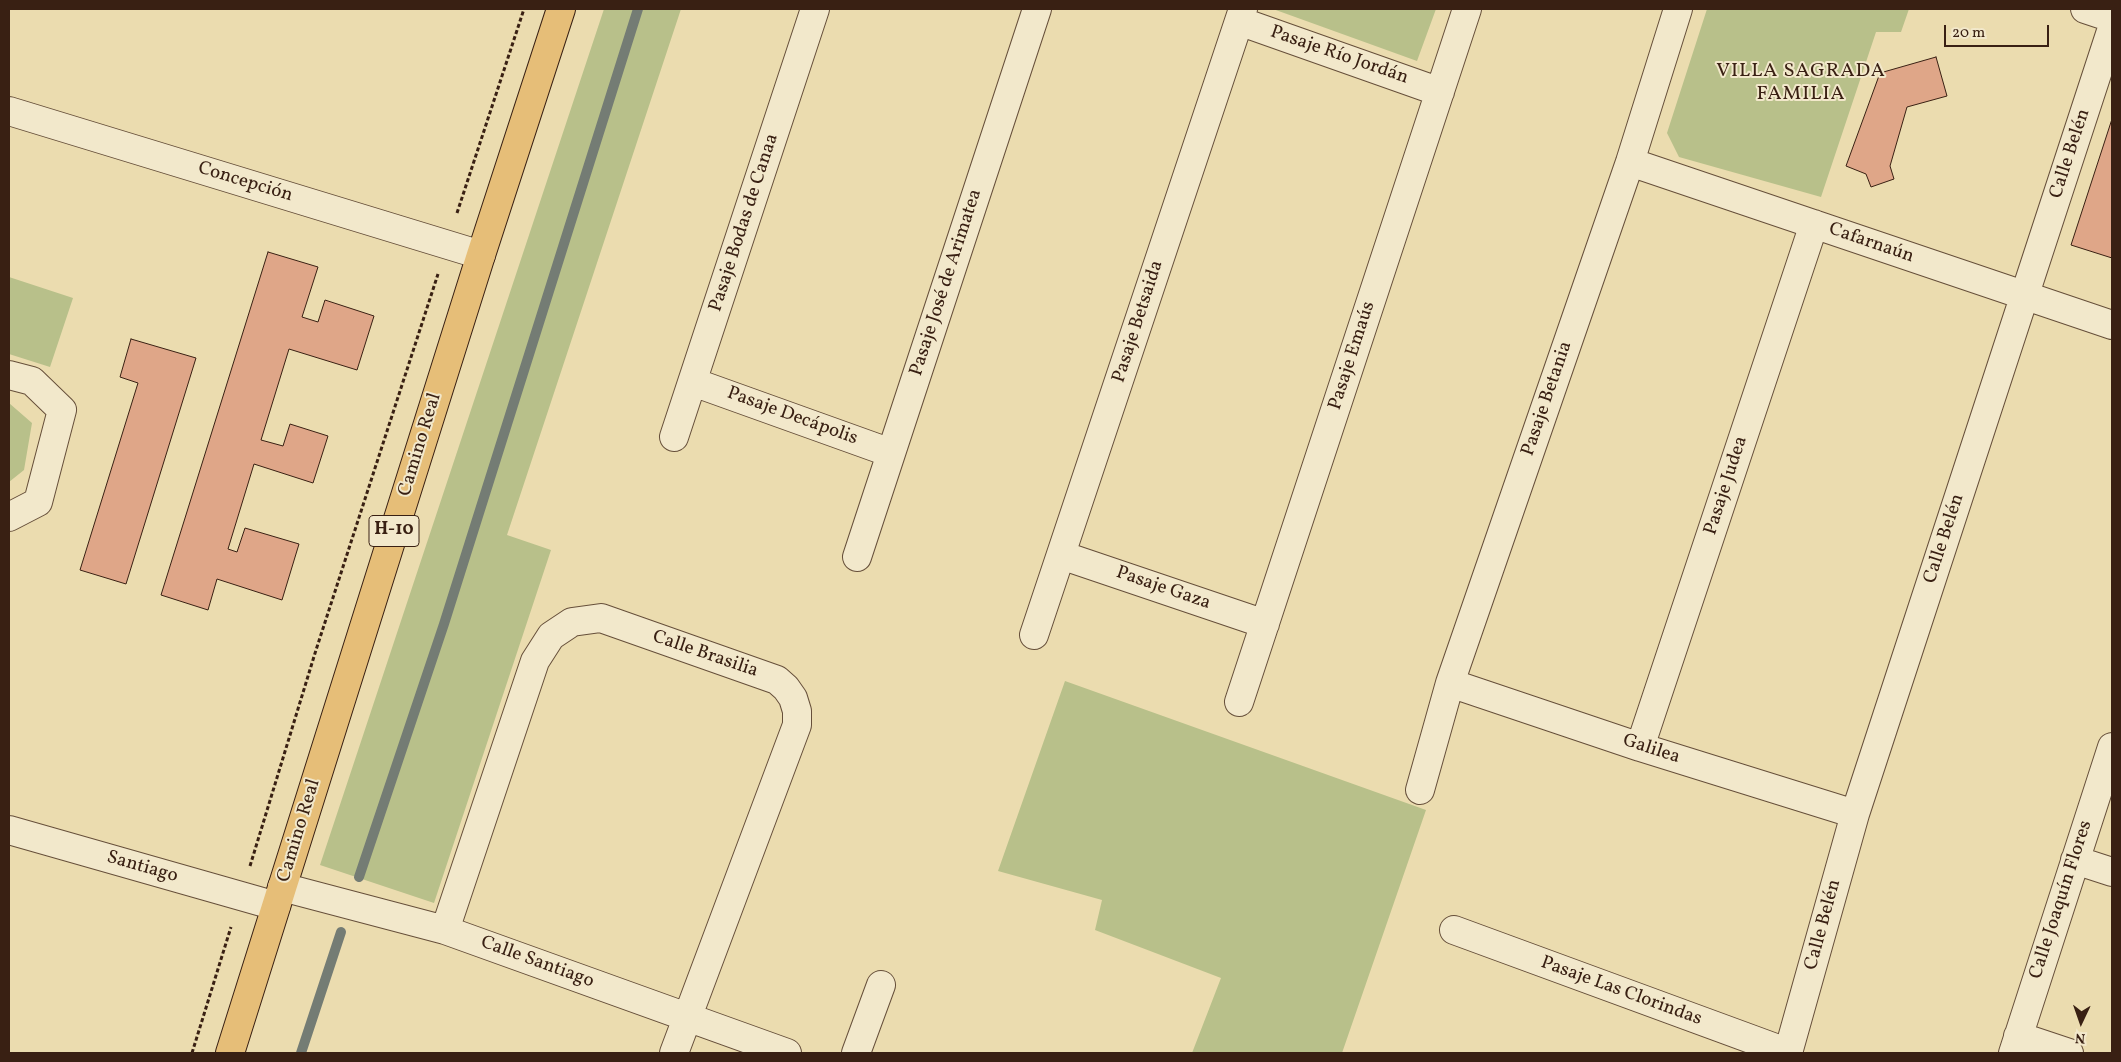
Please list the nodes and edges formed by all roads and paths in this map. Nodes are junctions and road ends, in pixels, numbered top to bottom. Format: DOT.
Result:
graph roads {
  1 [pos="524,9"];
  2 [pos="561,9"];
  3 [pos="815,9"];
  4 [pos="1037,9"];
  5 [pos="1467,9"];
  6 [pos="1678,9"];
  7 [pos="2085,9"];
  8 [pos="1241,15"];
  9 [pos="2112,18"];
  10 [pos="2112,28"];
  11 [pos="1440,92"];
  12 [pos="9,111"];
  13 [pos="1630,162"];
  14 [pos="1814,224"];
  15 [pos="447,245"];
  16 [pos="481,255"];
  17 [pos="2026,296"];
  18 [pos="2112,325"];
  19 [pos="9,375"];
  20 [pos="693,382"];
  21 [pos="674,437"];
  22 [pos="891,453"];
  23 [pos="9,517"];
  24 [pos="1061,554"];
  25 [pos="857,557"];
  26 [pos="1266,624"];
  27 [pos="1034,635"];
  28 [pos="1450,683"];
  29 [pos="1239,702"];
  30 [pos="1640,747"];
  31 [pos="2112,747"];
  32 [pos="1420,790"];
  33 [pos="1854,814"];
  34 [pos="9,830"];
  35 [pos="2075,860"];
  36 [pos="2112,872"];
  37 [pos="241,896"];
  38 [pos="279,897"];
  39 [pos="445,930"];
  40 [pos="1454,930"];
  41 [pos="881,984"];
  42 [pos="688,1016"];
  43 [pos="2015,1045"];
  44 [pos="192,1053"];
  45 [pos="230,1053"];
  46 [pos="674,1053"];
  47 [pos="787,1053"];
  48 [pos="856,1053"];
  49 [pos="1788,1053"];
  50 [pos="2070,1053"];
  1 -- 15 [label="path"];
  2 -- 16 [label="main road, Camino Real / H-10"];
  3 -- 20 [label="street, Pasaje Bodas de Canaa"];
  4 -- 22 [label="street, Pasaje José de Arimatea"];
  5 -- 11 [label="street, Pasaje Emaús"];
  6 -- 13 [label="street, Pasaje Betania"];
  7 -- 9 [label="street"];
  8 -- 11 [label="street, Pasaje Río Jordán"];
  8 -- 24 [label="street, Pasaje Betsaida"];
  10 -- 17 [label="street, Calle Belén"];
  11 -- 26 [label="street, Pasaje Emaús"];
  12 -- 15 [label="street, Concepción"];
  13 -- 14 [label="street, Cafarnaún"];
  13 -- 28 [label="street, Pasaje Betania"];
  14 -- 17 [label="street, Cafarnaún"];
  14 -- 30 [label="street, Pasaje Judea"];
  15 -- 16 [label="street, Concepción"];
  15 -- 37 [label="path"];
  16 -- 38 [label="main road, Camino Real / H-10"];
  17 -- 18 [label="street, Cafarnaún"];
  17 -- 33 [label="street, Calle Belén"];
  19 -- 23 [label="street"];
  20 -- 21 [label="street, Pasaje Bodas de Canaa"];
  20 -- 22 [label="street, Pasaje Decápolis"];
  22 -- 25 [label="street, Pasaje José de Arimatea"];
  24 -- 26 [label="street, Pasaje Gaza"];
  24 -- 27 [label="street, Pasaje Betsaida"];
  26 -- 29 [label="street, Pasaje Emaús"];
  28 -- 30 [label="street, Galilea"];
  28 -- 32 [label="street, Pasaje Betania"];
  30 -- 33 [label="street, Galilea"];
  31 -- 35 [label="street, Calle Joaquín Flores"];
  33 -- 49 [label="street, Calle Belén"];
  34 -- 37 [label="street, Santiago"];
  35 -- 36 [label="street"];
  35 -- 43 [label="street, Calle Joaquín Flores"];
  37 -- 38 [label="street, Santiago"];
  37 -- 44 [label="path"];
  38 -- 39 [label="street, Calle Santiago"];
  38 -- 45 [label="main road, Camino Real / H-10"];
  39 -- 42 [label="street, Calle Santiago"];
  39 -- 42 [label="street, Calle Brasilia"];
  40 -- 49 [label="street, Pasaje Las Clorindas"];
  41 -- 48 [label="street"];
  42 -- 46 [label="street, Calle Brasilia"];
  42 -- 47 [label="street, Calle Santiago"];
  43 -- 50 [label="street"];
}
